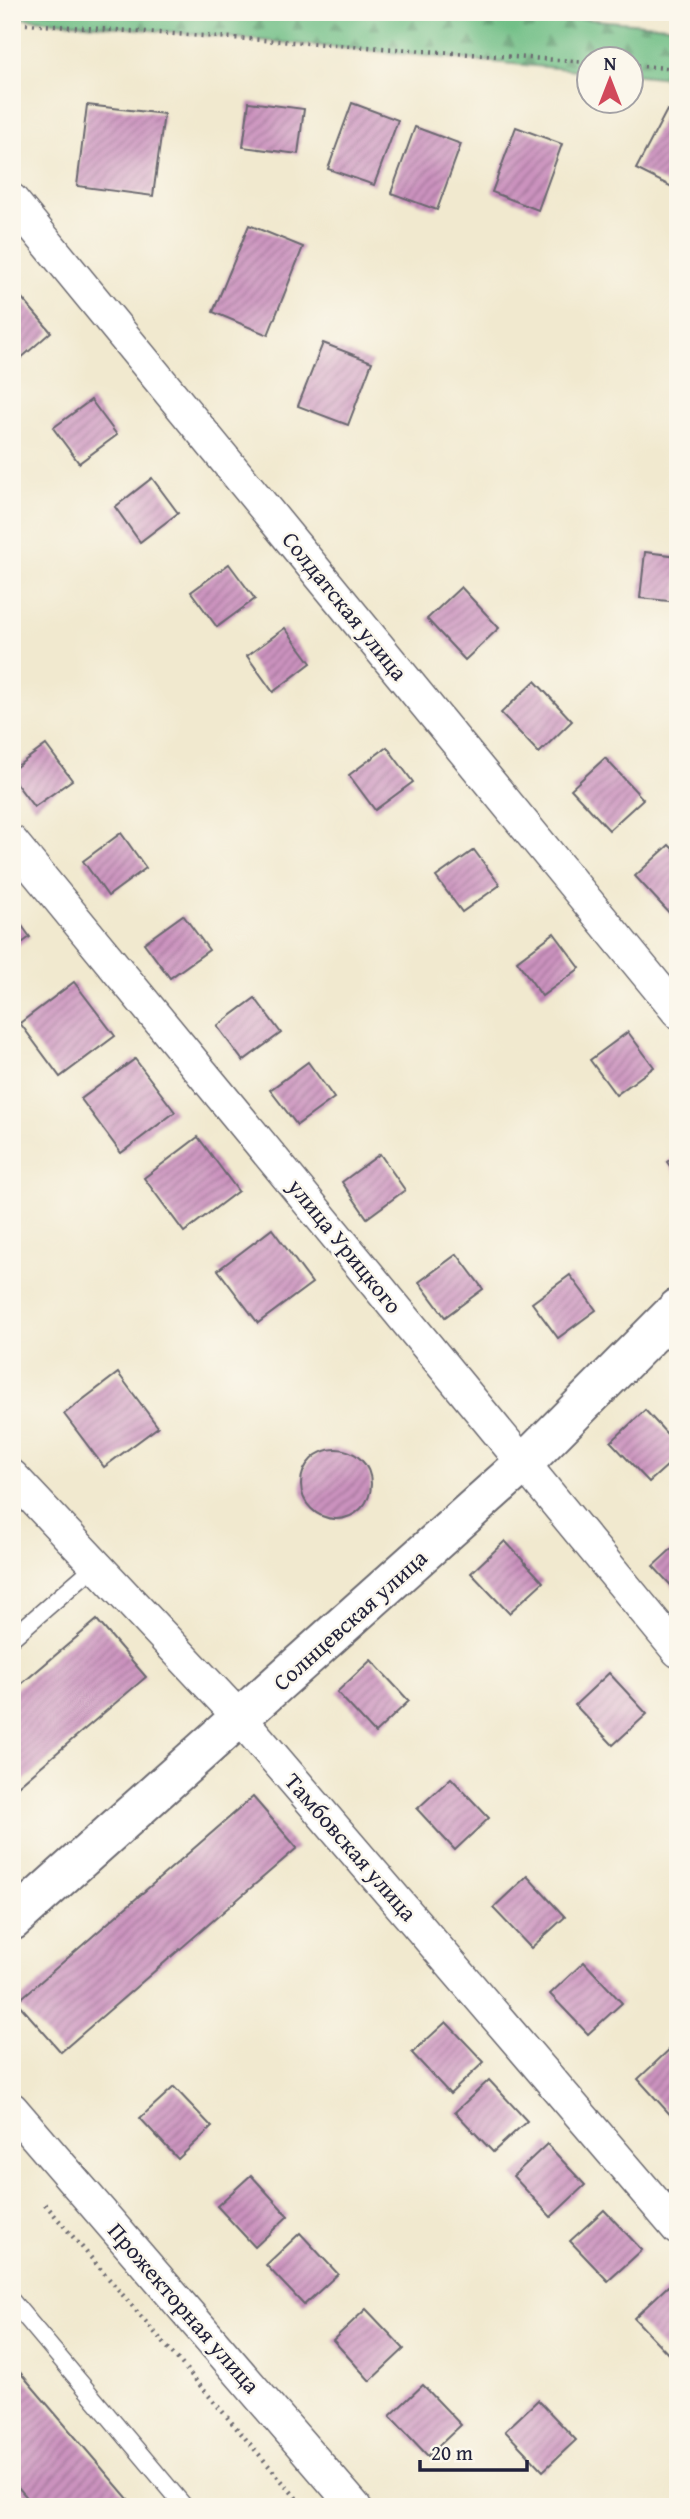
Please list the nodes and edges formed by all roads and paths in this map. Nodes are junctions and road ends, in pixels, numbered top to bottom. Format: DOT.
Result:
graph roads {
  1 [pos="12,23"];
  2 [pos="574,61"];
  3 [pos="644,66"];
  4 [pos="678,68"];
  5 [pos="12,200"];
  6 [pos="12,842"];
  7 [pos="678,1012"];
  8 [pos="678,1308"];
  9 [pos="524,1463"];
  10 [pos="12,1476"];
  11 [pos="97,1564"];
  12 [pos="12,1638"];
  13 [pos="678,1651"];
  14 [pos="241,1718"];
  15 [pos="12,1921"];
  16 [pos="12,2109"];
  17 [pos="40,2198"];
  18 [pos="678,2230"];
  19 [pos="12,2301"];
  20 [pos="185,2507"];
  21 [pos="304,2507"];
  22 [pos="355,2507"];
  1 -- 2 [label="path"];
  3 -- 4 [label="path"];
  5 -- 7 [label="street, Солдатская улица"];
  6 -- 9 [label="street, улица Урицкого"];
  8 -- 9 [label="street, Солнцевская улица"];
  9 -- 13 [label="street, улица Урицкого"];
  9 -- 14 [label="street, Солнцевская улица"];
  10 -- 11 [label="street, Тамбовская улица"];
  11 -- 12 [label="lane"];
  11 -- 14 [label="street, Тамбовская улица"];
  14 -- 15 [label="street, Солнцевская улица"];
  14 -- 18 [label="street, Тамбовская улица"];
  16 -- 22 [label="street, Прожекторная улица"];
  17 -- 21 [label="path"];
  19 -- 20 [label="lane"];
}
